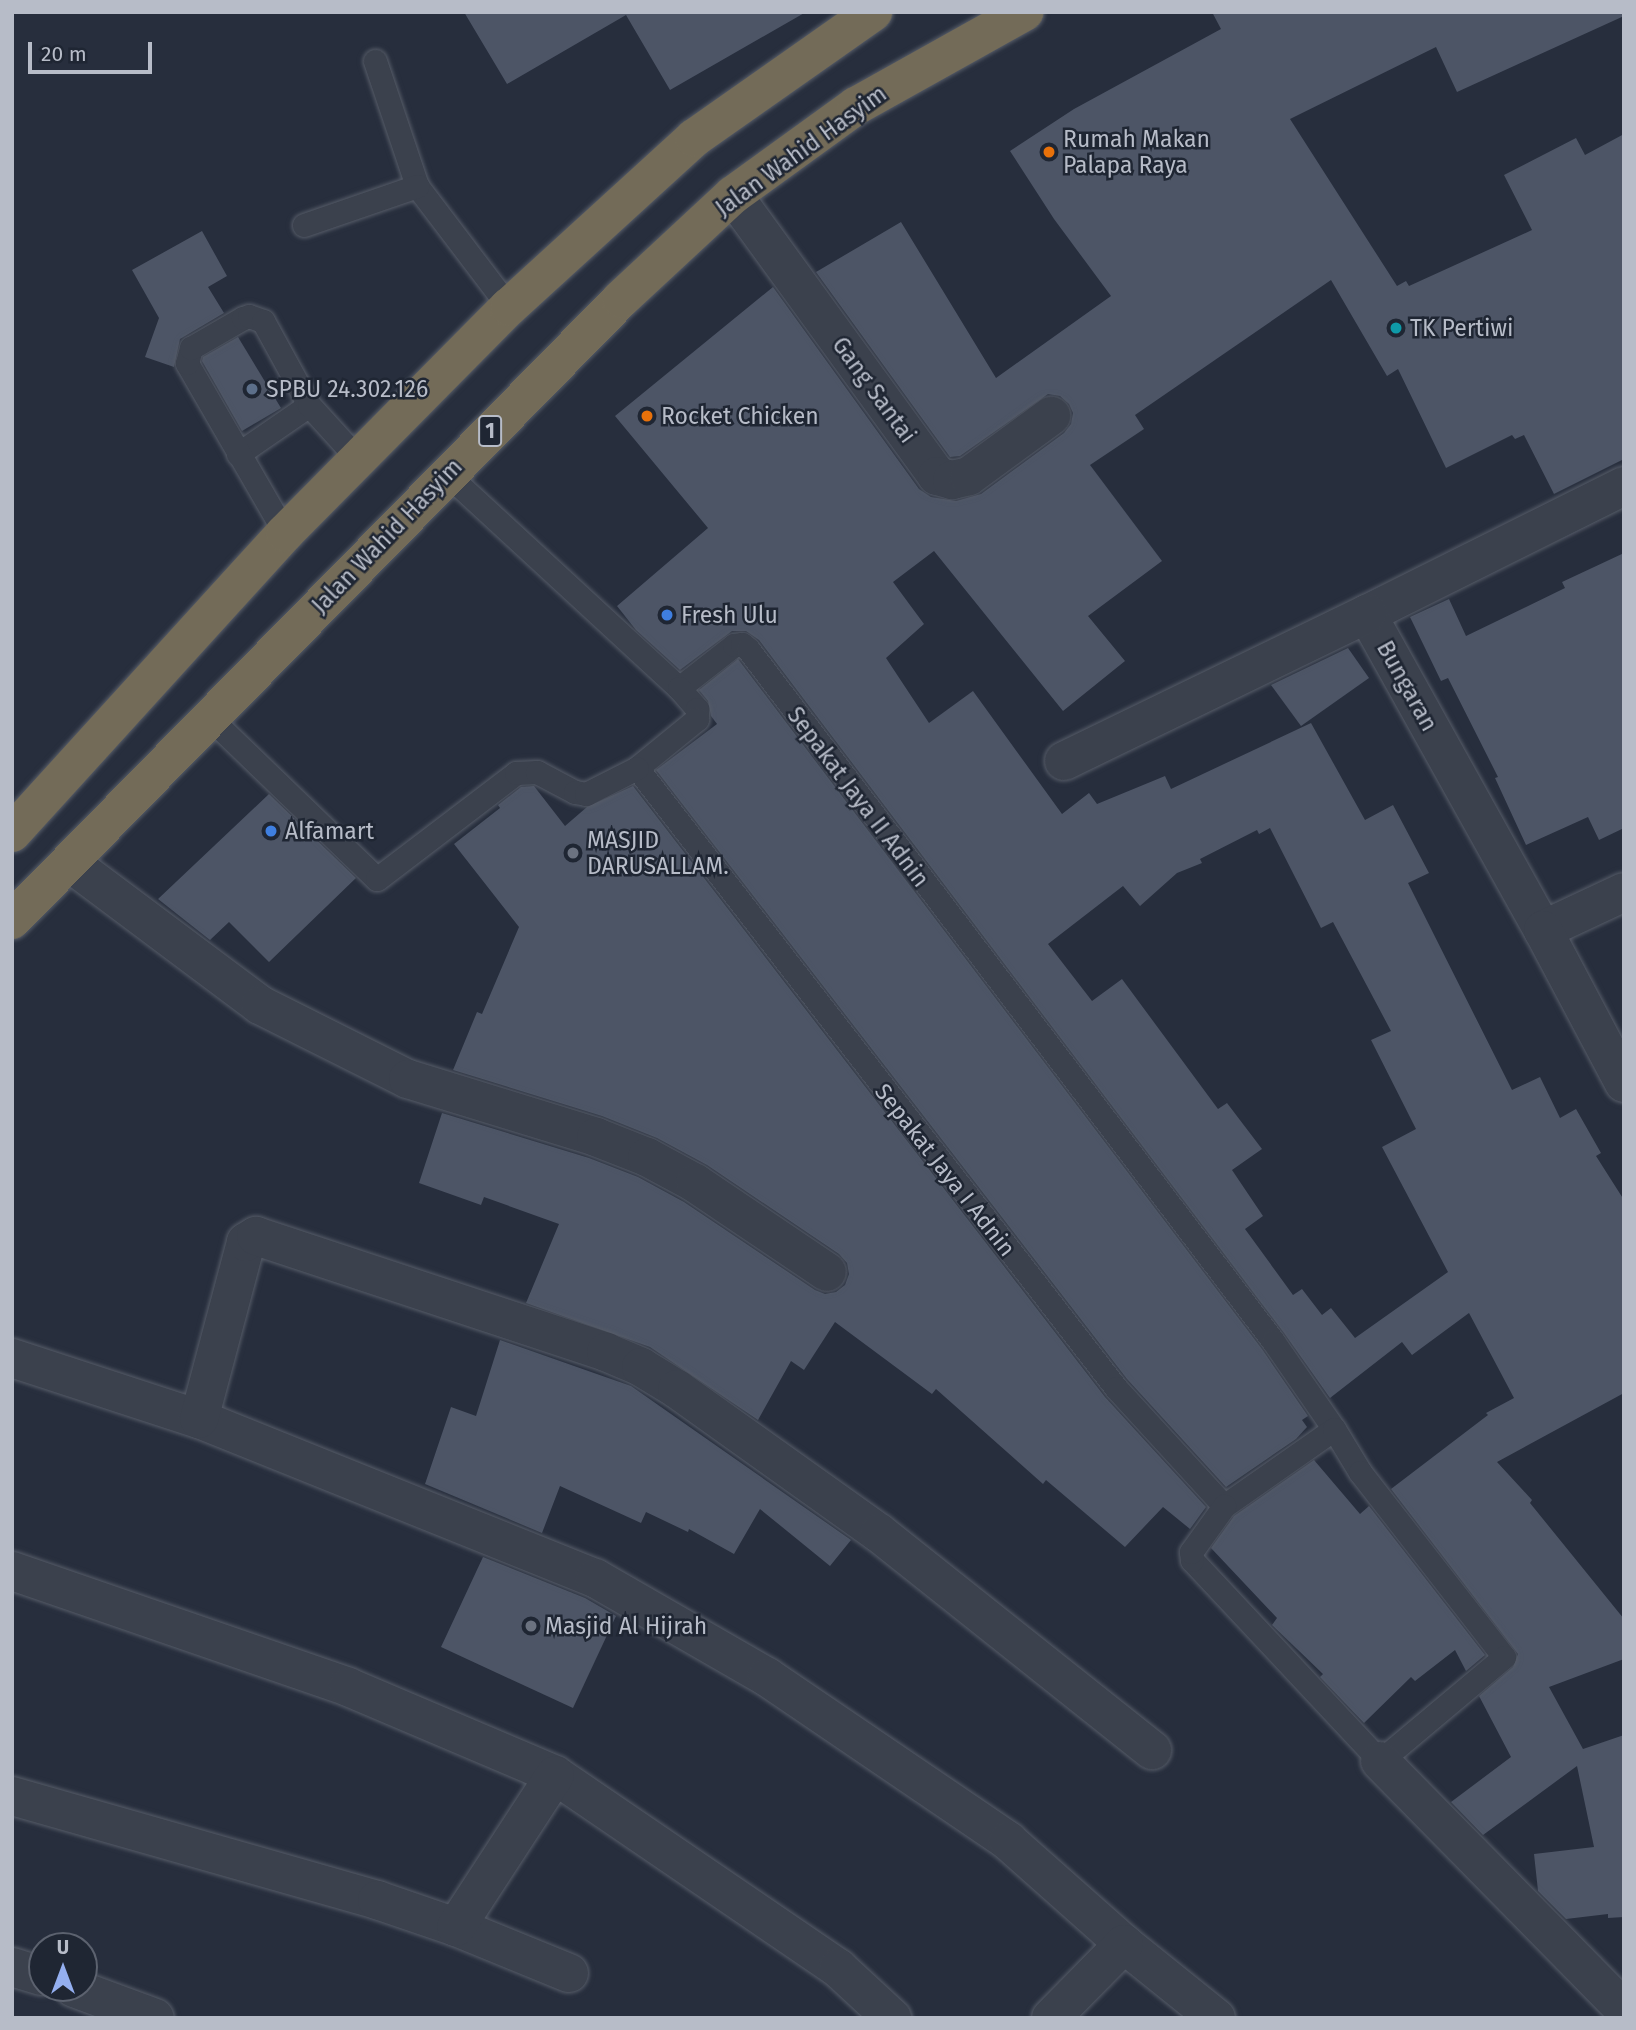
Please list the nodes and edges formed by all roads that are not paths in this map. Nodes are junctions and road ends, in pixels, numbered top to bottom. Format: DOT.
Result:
graph roads {
  1 [pos="873,12"];
  2 [pos="1024,12"];
  3 [pos="374,61"];
  4 [pos="417,186"];
  5 [pos="733,195"];
  6 [pos="304,225"];
  7 [pos="509,307"];
  8 [pos="309,405"];
  9 [pos="1051,416"];
  10 [pos="238,454"];
  11 [pos="358,459"];
  12 [pos="447,474"];
  13 [pos="1624,486"];
  14 [pos="285,533"];
  15 [pos="1367,614"];
  16 [pos="679,688"];
  17 [pos="209,717"];
  18 [pos="1064,761"];
  19 [pos="637,768"];
  20 [pos="12,833"];
  21 [pos="69,862"];
  22 [pos="1624,892"];
  23 [pos="12,920"];
  24 [pos="1543,930"];
  25 [pos="1624,1083"];
  26 [pos="827,1272"];
  27 [pos="12,1358"];
  28 [pos="199,1419"];
  29 [pos="1334,1429"];
  30 [pos="1224,1506"];
  31 [pos="12,1571"];
  32 [pos="1152,1750"];
  33 [pos="1380,1761"];
  34 [pos="555,1775"];
  35 [pos="12,1796"];
  36 [pos="456,1927"];
  37 [pos="1124,1944"];
  38 [pos="569,1973"];
  39 [pos="98,1997"];
  40 [pos="1624,2009"];
  41 [pos="155,2018"];
  42 [pos="892,2018"];
  43 [pos="1051,2018"];
  44 [pos="1216,2018"];
  1 -- 7 [label="highway"];
  2 -- 5 [label="highway, Jalan Wahid Hasyim / 1"];
  3 -- 4 [label="lane"];
  4 -- 6 [label="lane"];
  4 -- 7 [label="lane"];
  5 -- 9 [label="street, Gang Santai"];
  5 -- 12 [label="highway, Jalan Wahid Hasyim / 1"];
  7 -- 11 [label="highway"];
  8 -- 10 [label="lane"];
  8 -- 10 [label="lane"];
  8 -- 11 [label="lane"];
  10 -- 14 [label="lane"];
  11 -- 14 [label="highway"];
  12 -- 16 [label="lane"];
  12 -- 17 [label="highway, Jalan Wahid Hasyim / 1"];
  13 -- 15 [label="street, Bungaran"];
  14 -- 20 [label="highway"];
  15 -- 18 [label="street"];
  15 -- 24 [label="street, Bungaran"];
  16 -- 19 [label="lane"];
  16 -- 29 [label="lane, Sepakat Jaya II Adnin"];
  17 -- 19 [label="lane"];
  17 -- 21 [label="highway, Jalan Wahid Hasyim / 1"];
  19 -- 30 [label="lane, Sepakat Jaya I Adnin"];
  21 -- 23 [label="highway, Jalan Wahid Hasyim / 1"];
  21 -- 26 [label="street"];
  22 -- 24 [label="street"];
  24 -- 25 [label="street, Bungaran"];
  27 -- 28 [label="street"];
  28 -- 32 [label="street"];
  28 -- 37 [label="street"];
  29 -- 30 [label="lane"];
  29 -- 33 [label="lane"];
  30 -- 33 [label="lane"];
  31 -- 34 [label="street"];
  33 -- 40 [label="street"];
  34 -- 36 [label="street"];
  34 -- 42 [label="street"];
  35 -- 36 [label="street"];
  36 -- 38 [label="street"];
  37 -- 43 [label="street"];
  37 -- 44 [label="street"];
  39 -- 41 [label="street"];
}
